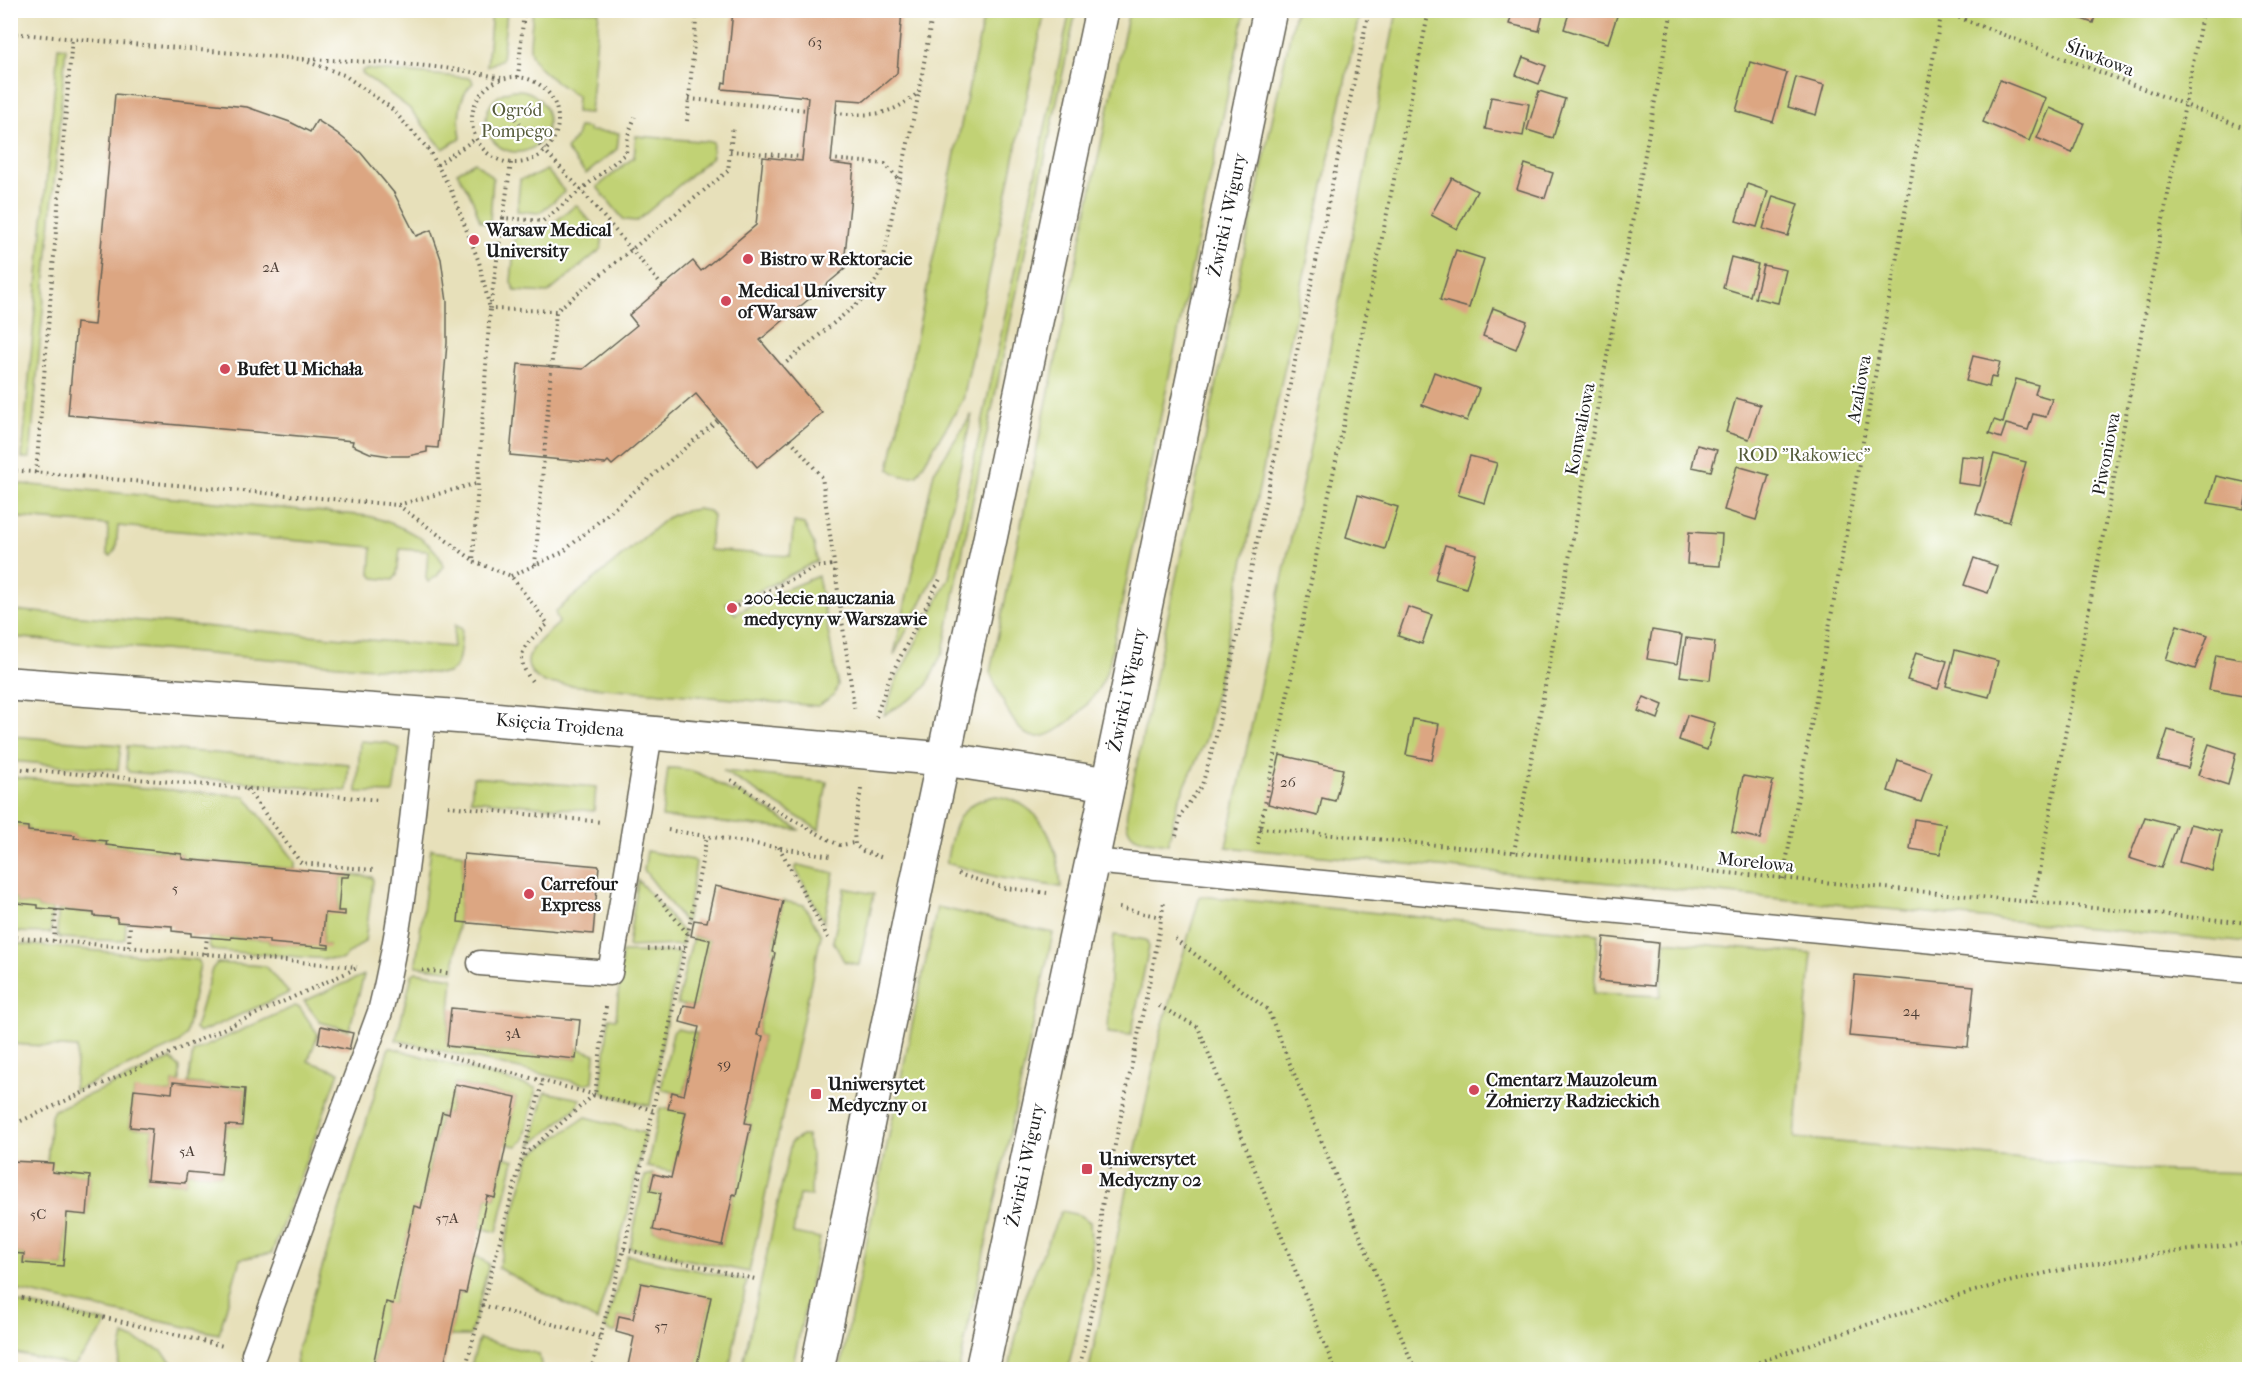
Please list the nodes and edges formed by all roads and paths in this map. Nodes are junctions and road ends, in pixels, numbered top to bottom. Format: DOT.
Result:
graph roads {
  1 [pos="524,10"];
  2 [pos="697,10"];
  3 [pos="933,10"];
  4 [pos="1102,10"];
  5 [pos="1270,10"];
  6 [pos="1369,10"];
  7 [pos="1429,10"];
  8 [pos="1672,10"];
  9 [pos="2203,10"];
  10 [pos="1942,11"];
  11 [pos="10,33"];
  12 [pos="72,38"];
  13 [pos="300,59"];
  14 [pos="518,77"];
  15 [pos="501,78"];
  16 [pos="919,92"];
  17 [pos="689,99"];
  18 [pos="2186,105"];
  19 [pos="807,110"];
  20 [pos="836,113"];
  21 [pos="511,114"];
  22 [pos="634,117"];
  23 [pos="687,121"];
  24 [pos="733,125"];
  25 [pos="2250,130"];
  26 [pos="476,139"];
  27 [pos="730,151"];
  28 [pos="545,152"];
  29 [pos="803,157"];
  30 [pos="831,159"];
  31 [pos="511,163"];
  32 [pos="437,165"];
  33 [pos="900,180"];
  34 [pos="580,190"];
  35 [pos="503,218"];
  36 [pos="632,249"];
  37 [pos="663,287"];
  38 [pos="490,309"];
  39 [pos="556,311"];
  40 [pos="782,366"];
  41 [pos="718,420"];
  42 [pos="790,439"];
  43 [pos="10,470"];
  44 [pos="36,473"];
  45 [pos="478,483"];
  46 [pos="398,505"];
  47 [pos="473,561"];
  48 [pos="535,565"];
  49 [pos="833,565"];
  50 [pos="944,570"];
  51 [pos="511,576"];
  52 [pos="737,606"];
  53 [pos="10,684"];
  54 [pos="537,689"];
  55 [pos="424,714"];
  56 [pos="855,715"];
  57 [pos="875,720"];
  58 [pos="650,734"];
  59 [pos="944,759"];
  60 [pos="730,779"];
  61 [pos="1107,784"];
  62 [pos="246,789"];
  63 [pos="860,795"];
  64 [pos="1260,828"];
  65 [pos="707,836"];
  66 [pos="855,843"];
  67 [pos="1174,845"];
  68 [pos="778,847"];
  69 [pos="1258,849"];
  70 [pos="1514,852"];
  71 [pos="882,858"];
  72 [pos="1092,861"];
  73 [pos="378,871"];
  74 [pos="950,872"];
  75 [pos="1783,879"];
  76 [pos="1050,894"];
  77 [pos="1165,898"];
  78 [pos="2033,903"];
  79 [pos="1114,907"];
  80 [pos="56,909"];
  81 [pos="1161,917"];
  82 [pos="130,923"];
  83 [pos="2250,923"];
  84 [pos="207,937"];
  85 [pos="10,938"];
  86 [pos="828,938"];
  87 [pos="1175,939"];
  88 [pos="54,941"];
  89 [pos="129,947"];
  90 [pos="206,954"];
  91 [pos="362,960"];
  92 [pos="480,963"];
  93 [pos="359,967"];
  94 [pos="2250,971"];
  95 [pos="610,973"];
  96 [pos="1159,1006"];
  97 [pos="399,1043"];
  98 [pos="543,1080"];
  99 [pos="595,1094"];
  100 [pos="653,1110"];
  101 [pos="10,1126"];
  102 [pos="523,1155"];
  103 [pos="2250,1243"];
  104 [pos="624,1249"];
  105 [pos="755,1279"];
  106 [pos="10,1294"];
  107 [pos="482,1305"];
  108 [pos="600,1336"];
  109 [pos="254,1354"];
  110 [pos="465,1370"];
  111 [pos="591,1370"];
  112 [pos="817,1370"];
  113 [pos="982,1370"];
  114 [pos="1079,1370"];
  115 [pos="1335,1370"];
  116 [pos="1415,1370"];
  117 [pos="1736,1370"];
  1 -- 14 [label="path"];
  2 -- 17 [label="path"];
  3 -- 16 [label="path"];
  4 -- 59 [label="main road"];
  5 -- 61 [label="main road, Żwirki i Wigury"];
  6 -- 67 [label="path"];
  7 -- 64 [label="path"];
  8 -- 70 [label="path, Konwaliowa"];
  9 -- 18 [label="path, Piwoniowa"];
  10 -- 18 [label="path, Śliwkowa"];
  10 -- 75 [label="path, Azaliowa"];
  11 -- 12 [label="path"];
  12 -- 13 [label="path"];
  12 -- 44 [label="path"];
  13 -- 15 [label="path"];
  13 -- 32 [label="path"];
  14 -- 15 [label="path"];
  14 -- 28 [label="path"];
  15 -- 26 [label="path"];
  16 -- 20 [label="path"];
  16 -- 33 [label="path"];
  17 -- 19 [label="path"];
  17 -- 23 [label="path"];
  18 -- 25 [label="path, Śliwkowa"];
  18 -- 78 [label="path, Piwoniowa"];
  21 -- 28 [label="path"];
  22 -- 34 [label="path"];
  24 -- 27 [label="path"];
  26 -- 31 [label="path"];
  26 -- 32 [label="path"];
  27 -- 29 [label="path"];
  27 -- 36 [label="path"];
  28 -- 31 [label="path"];
  28 -- 34 [label="path"];
  30 -- 33 [label="path"];
  31 -- 35 [label="path"];
  32 -- 38 [label="path"];
  33 -- 40 [label="path"];
  34 -- 35 [label="path"];
  34 -- 36 [label="path"];
  35 -- 38 [label="path"];
  36 -- 37 [label="path"];
  36 -- 39 [label="path"];
  38 -- 39 [label="path"];
  38 -- 45 [label="path"];
  39 -- 48 [label="path"];
  41 -- 48 [label="path"];
  42 -- 49 [label="path"];
  43 -- 44 [label="path"];
  44 -- 46 [label="path"];
  45 -- 46 [label="path"];
  45 -- 47 [label="path"];
  46 -- 47 [label="path"];
  47 -- 51 [label="path"];
  48 -- 51 [label="path"];
  49 -- 52 [label="path"];
  49 -- 56 [label="path"];
  50 -- 57 [label="path"];
  51 -- 54 [label="path"];
  53 -- 55 [label="main road, Księcia Trojdena"];
  55 -- 58 [label="main road, Księcia Trojdena"];
  55 -- 109 [label="lane"];
  58 -- 59 [label="main road, Księcia Trojdena"];
  58 -- 95 [label="lane"];
  59 -- 61 [label="main road, Księcia Trojdena"];
  59 -- 112 [label="main road"];
  60 -- 66 [label="path"];
  61 -- 72 [label="main road, Żwirki i Wigury"];
  62 -- 73 [label="path"];
  63 -- 66 [label="path"];
  64 -- 69 [label="path"];
  64 -- 70 [label="path, Morelowa"];
  65 -- 100 [label="path"];
  66 -- 71 [label="path"];
  68 -- 86 [label="path"];
  70 -- 75 [label="path, Morelowa"];
  72 -- 94 [label="lane"];
  72 -- 113 [label="main road, Żwirki i Wigury"];
  74 -- 76 [label="path"];
  75 -- 78 [label="path, Morelowa"];
  77 -- 81 [label="path"];
  78 -- 83 [label="path, Morelowa"];
  79 -- 81 [label="path"];
  80 -- 88 [label="path"];
  81 -- 114 [label="path"];
  82 -- 89 [label="path"];
  84 -- 90 [label="path"];
  85 -- 88 [label="path"];
  87 -- 116 [label="path"];
  88 -- 89 [label="path"];
  89 -- 90 [label="path"];
  90 -- 93 [label="path"];
  91 -- 93 [label="path"];
  92 -- 95 [label="lane"];
  93 -- 101 [label="path"];
  95 -- 99 [label="path"];
  96 -- 115 [label="path"];
  97 -- 98 [label="path"];
  98 -- 99 [label="path"];
  98 -- 102 [label="path"];
  99 -- 100 [label="path"];
  99 -- 102 [label="path"];
  100 -- 104 [label="path"];
  102 -- 107 [label="path"];
  103 -- 117 [label="path"];
  104 -- 105 [label="path"];
  104 -- 108 [label="path"];
  106 -- 109 [label="path"];
  107 -- 108 [label="path"];
  107 -- 110 [label="path"];
  108 -- 111 [label="path"];
}
